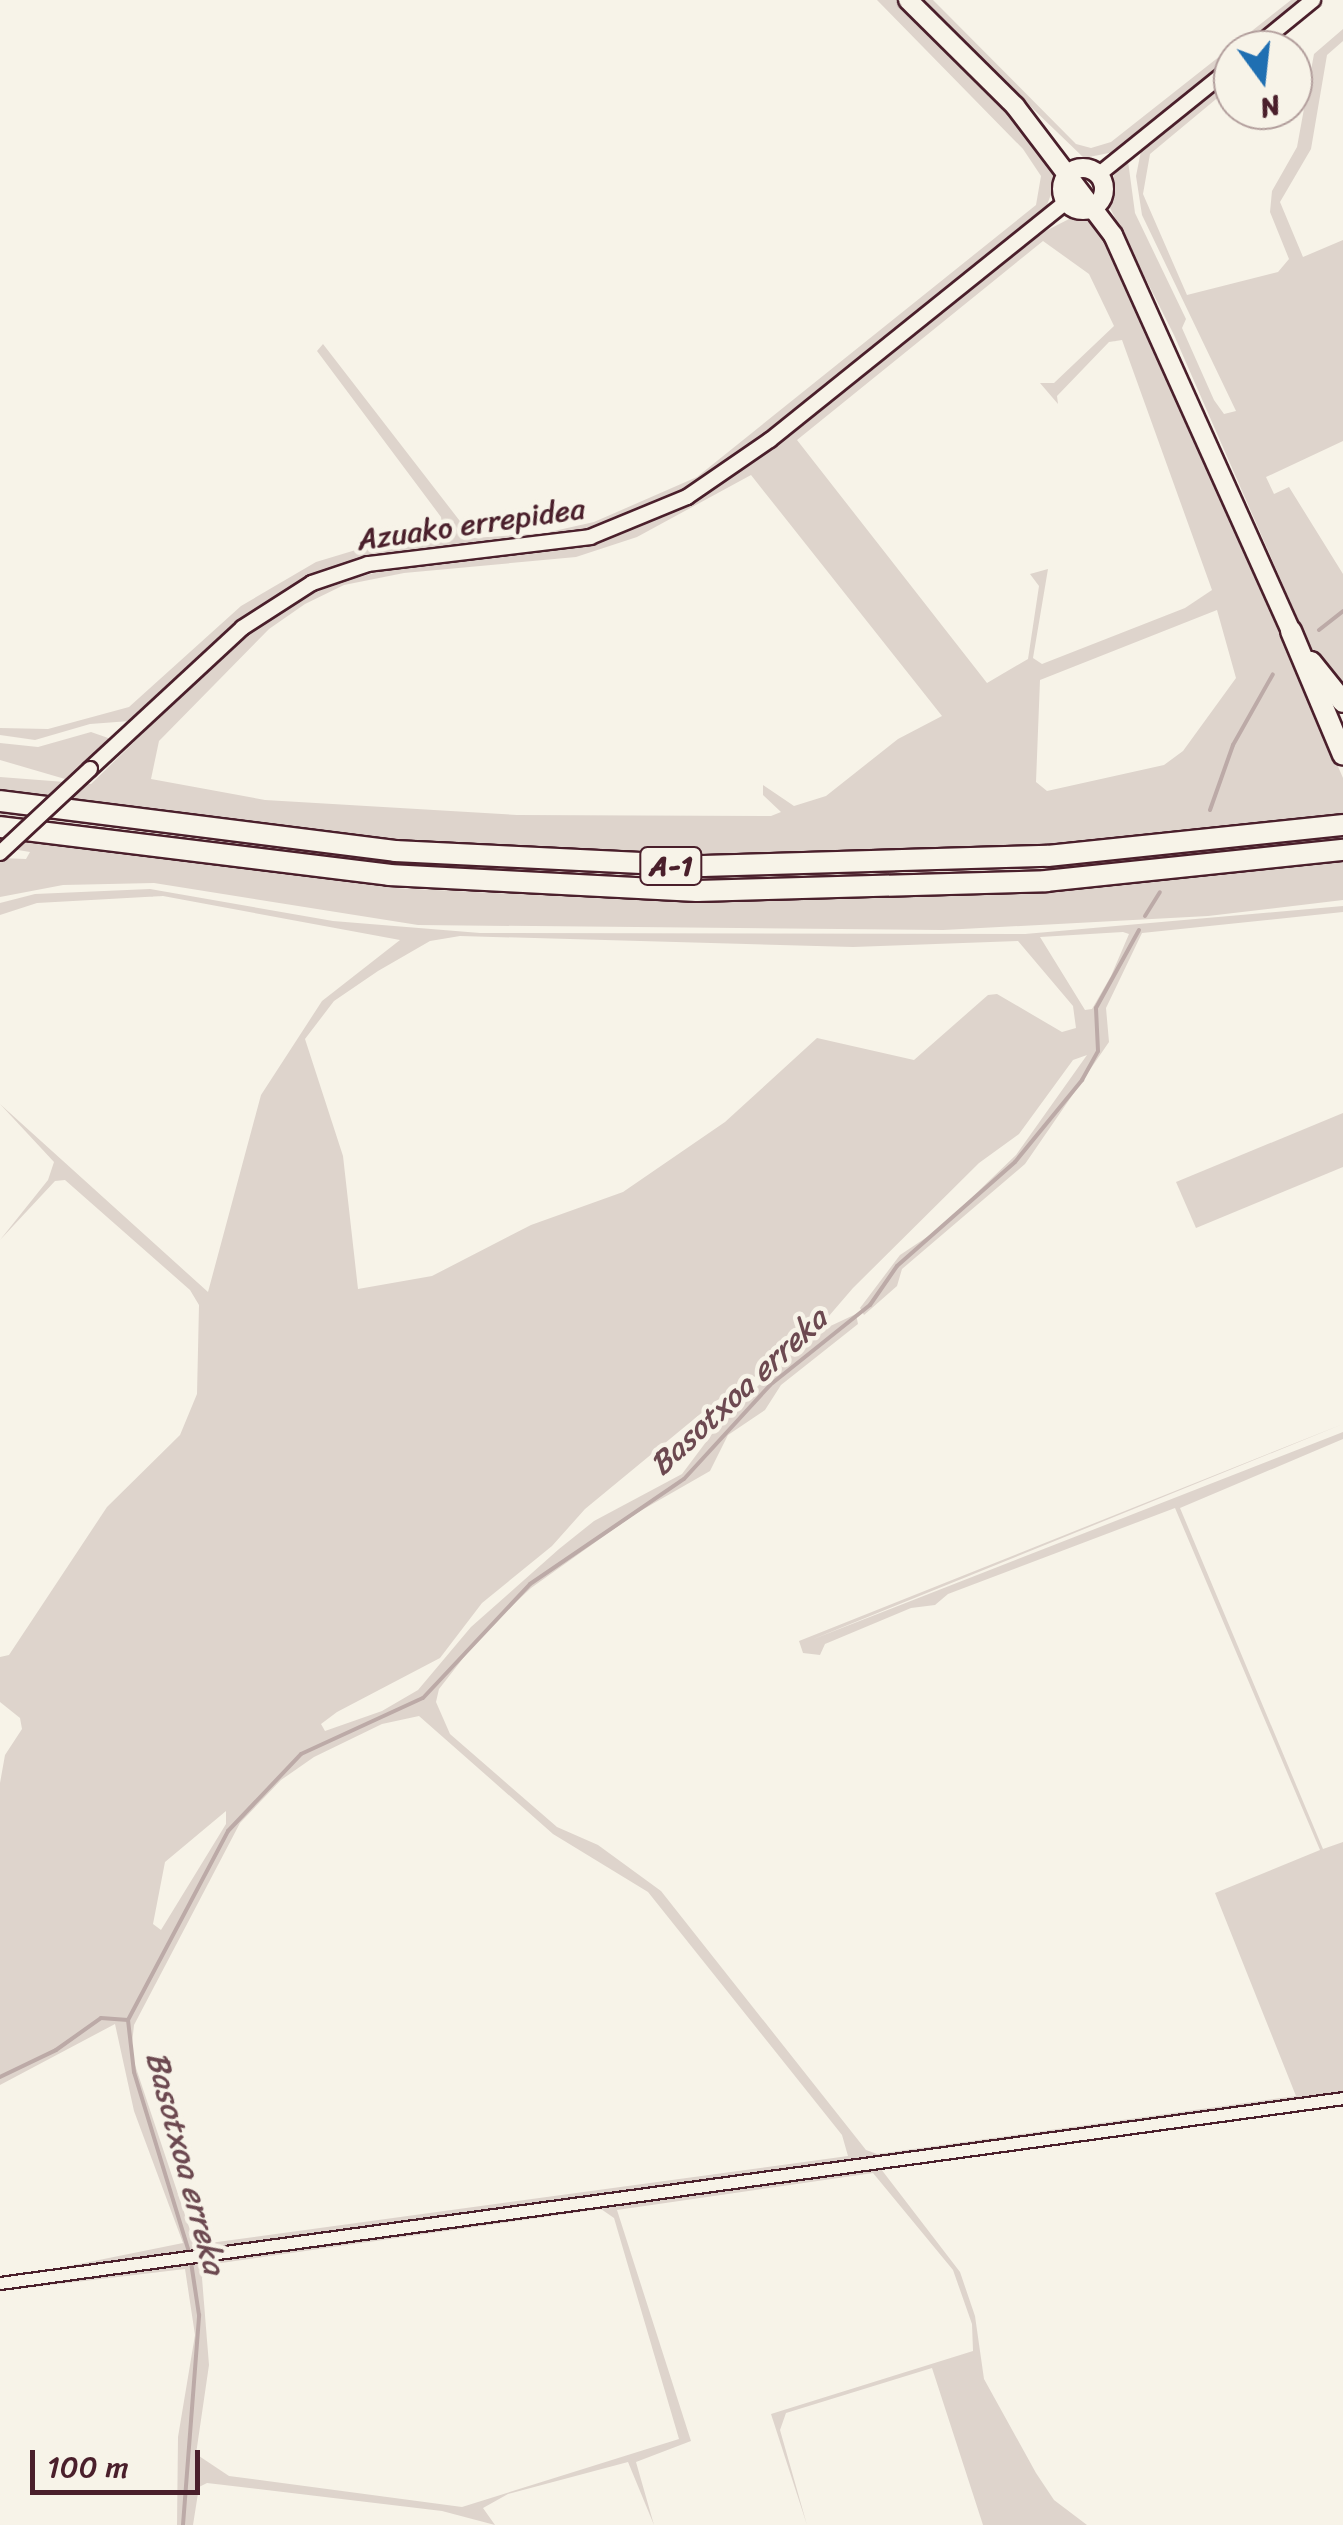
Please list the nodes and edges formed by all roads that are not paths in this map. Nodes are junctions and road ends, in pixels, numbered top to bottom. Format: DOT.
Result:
graph roads {
  1 [pos="908,0"];
  2 [pos="1313,0"];
  3 [pos="1276,30"];
  4 [pos="1213,82"];
  5 [pos="1071,172"];
  6 [pos="1098,175"];
  7 [pos="1066,202"];
  8 [pos="1095,206"];
  9 [pos="1292,630"];
  10 [pos="1343,702"];
  11 [pos="1343,756"];
  12 [pos="0,800"];
  13 [pos="1343,825"];
  14 [pos="0,827"];
  15 [pos="1343,850"];
  16 [pos="0,854"];
  17 [pos="1343,2098"];
  18 [pos="0,2283"];
  1 -- 5 [label="main road"];
  2 -- 3 [label="street"];
  4 -- 6 [label="street"];
  5 -- 6 [label="main road"];
  5 -- 7 [label="main road"];
  5 -- 8 [label="main road"];
  6 -- 8 [label="main road"];
  7 -- 8 [label="main road"];
  7 -- 16 [label="street, Azuako errepidea, bridge"];
  8 -- 9 [label="main road"];
  9 -- 10 [label="highway"];
  9 -- 11 [label="highway"];
  12 -- 13 [label="highway, A-1"];
  14 -- 15 [label="highway, A-1"];
  17 -- 18 [label="street"];
}
